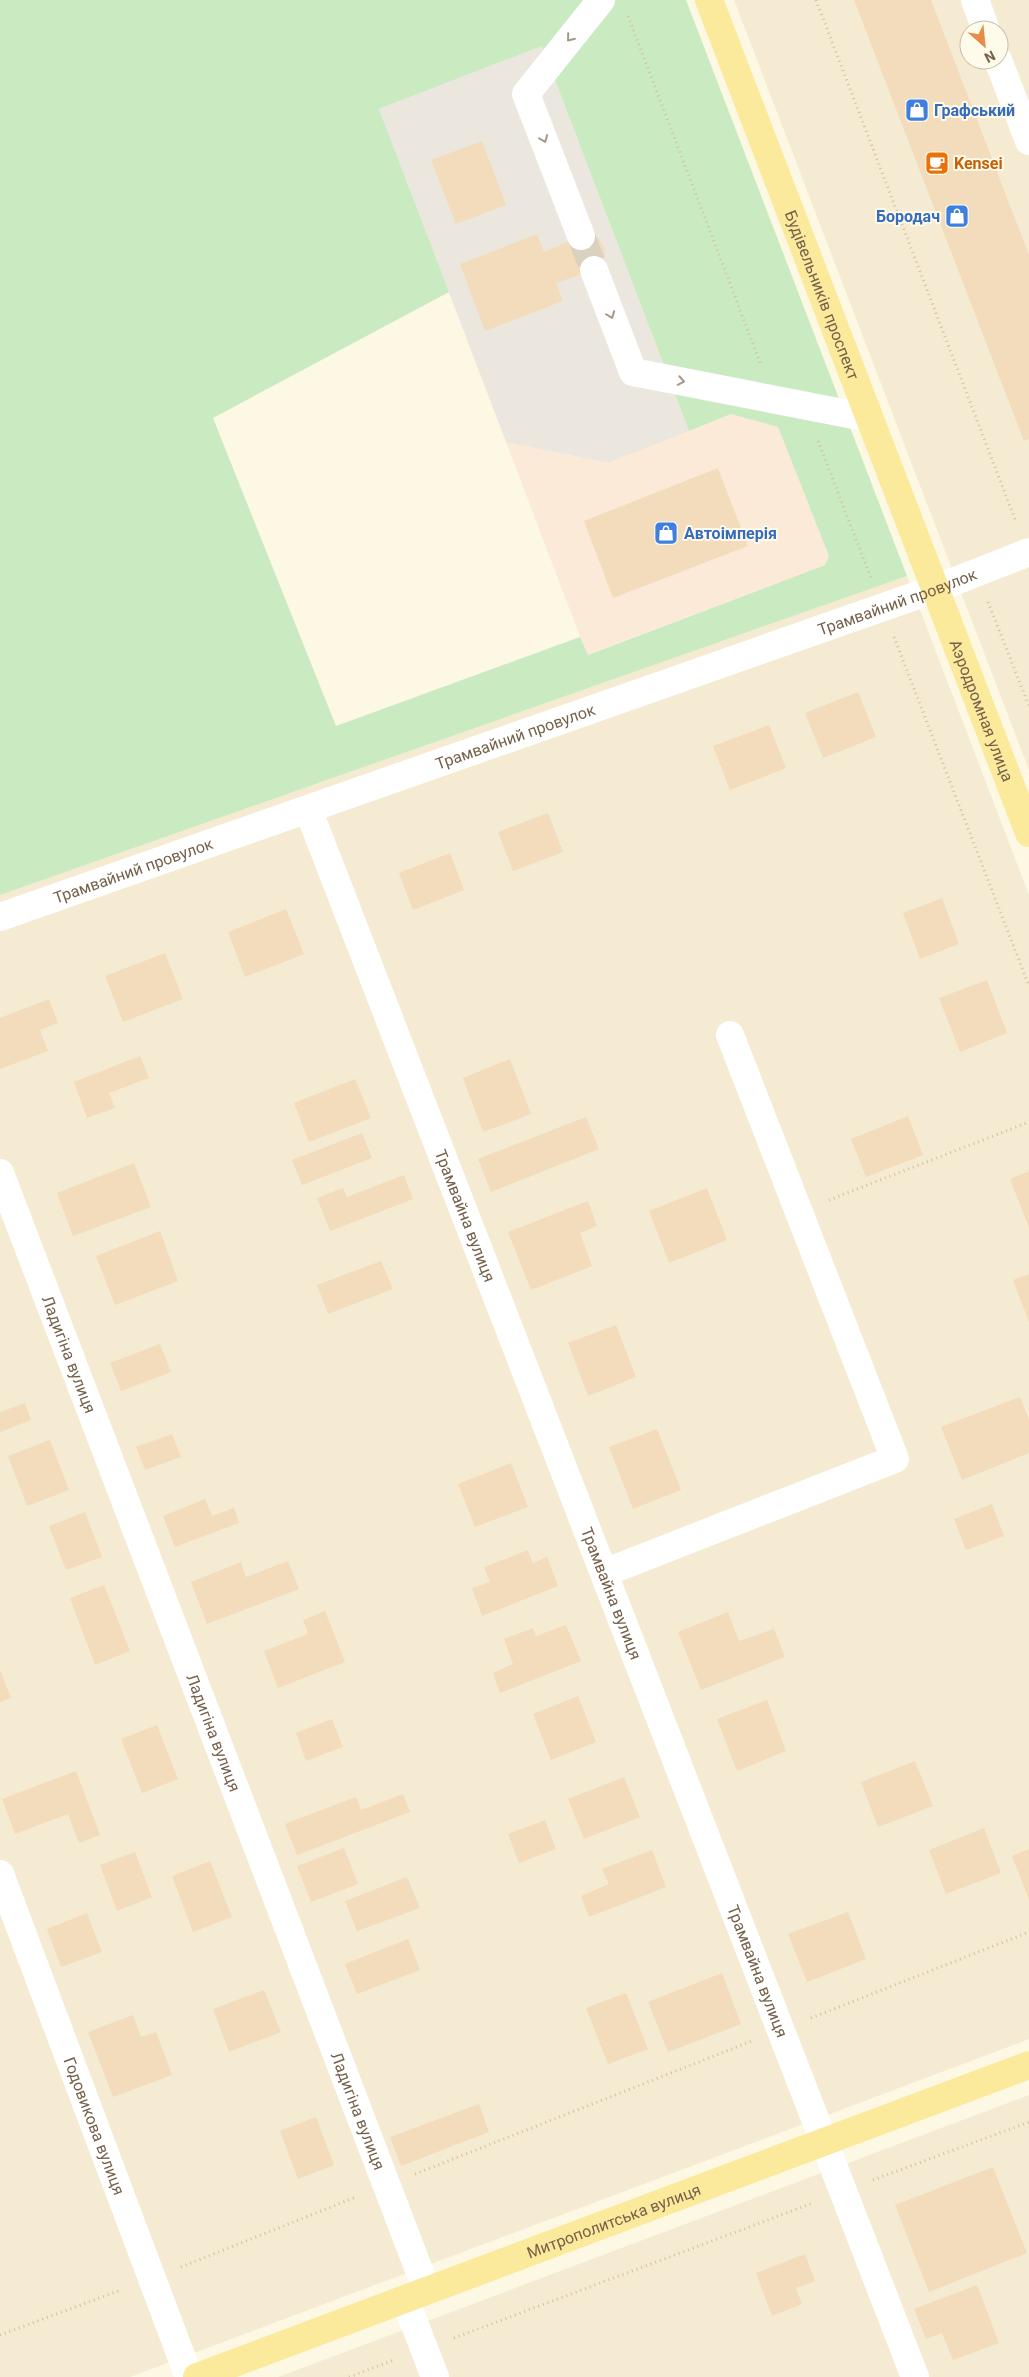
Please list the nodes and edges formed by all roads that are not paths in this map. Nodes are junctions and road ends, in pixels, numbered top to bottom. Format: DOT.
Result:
graph roads {
  1 [pos="601,0"];
  2 [pos="709,0"];
  3 [pos="975,0"];
  4 [pos="982,20"];
  5 [pos="1002,70"];
  6 [pos="1029,141"];
  7 [pos="581,236"];
  8 [pos="594,270"];
  9 [pos="869,418"];
  10 [pos="1028,553"];
  11 [pos="935,590"];
  12 [pos="308,809"];
  13 [pos="1029,833"];
  14 [pos="0,917"];
  15 [pos="730,1035"];
  16 [pos="0,1173"];
  17 [pos="604,1573"];
  18 [pos="0,1874"];
  19 [pos="1029,2065"];
  20 [pos="826,2141"];
  21 [pos="416,2295"];
  22 [pos="189,2377"];
  23 [pos="197,2377"];
  24 [pos="435,2377"];
  25 [pos="915,2377"];
  1 -- 7 [label="street, one-way"];
  2 -- 9 [label="main road, Будівельників проспект"];
  3 -- 4 [label="street"];
  5 -- 6 [label="street"];
  8 -- 9 [label="street, one-way"];
  9 -- 11 [label="main road, Будівельників проспект"];
  10 -- 11 [label="street, Трамвайний провулок"];
  11 -- 12 [label="street, Трамвайний провулок"];
  11 -- 13 [label="main road, Аэродромная улица"];
  12 -- 14 [label="street, Трамвайний провулок"];
  12 -- 17 [label="street, Трамвайна вулиця"];
  15 -- 17 [label="street"];
  16 -- 21 [label="street, Ладигіна вулиця"];
  17 -- 20 [label="street, Трамвайна вулиця"];
  18 -- 22 [label="street, Годовикова вулиця"];
  19 -- 20 [label="main road, Митрополитська вулиця"];
  20 -- 21 [label="main road, Митрополитська вулиця"];
  20 -- 25 [label="street, Трамвайна вулиця"];
  21 -- 23 [label="main road, Митрополитська вулиця"];
  21 -- 24 [label="street, Ладигіна вулиця"];
}
